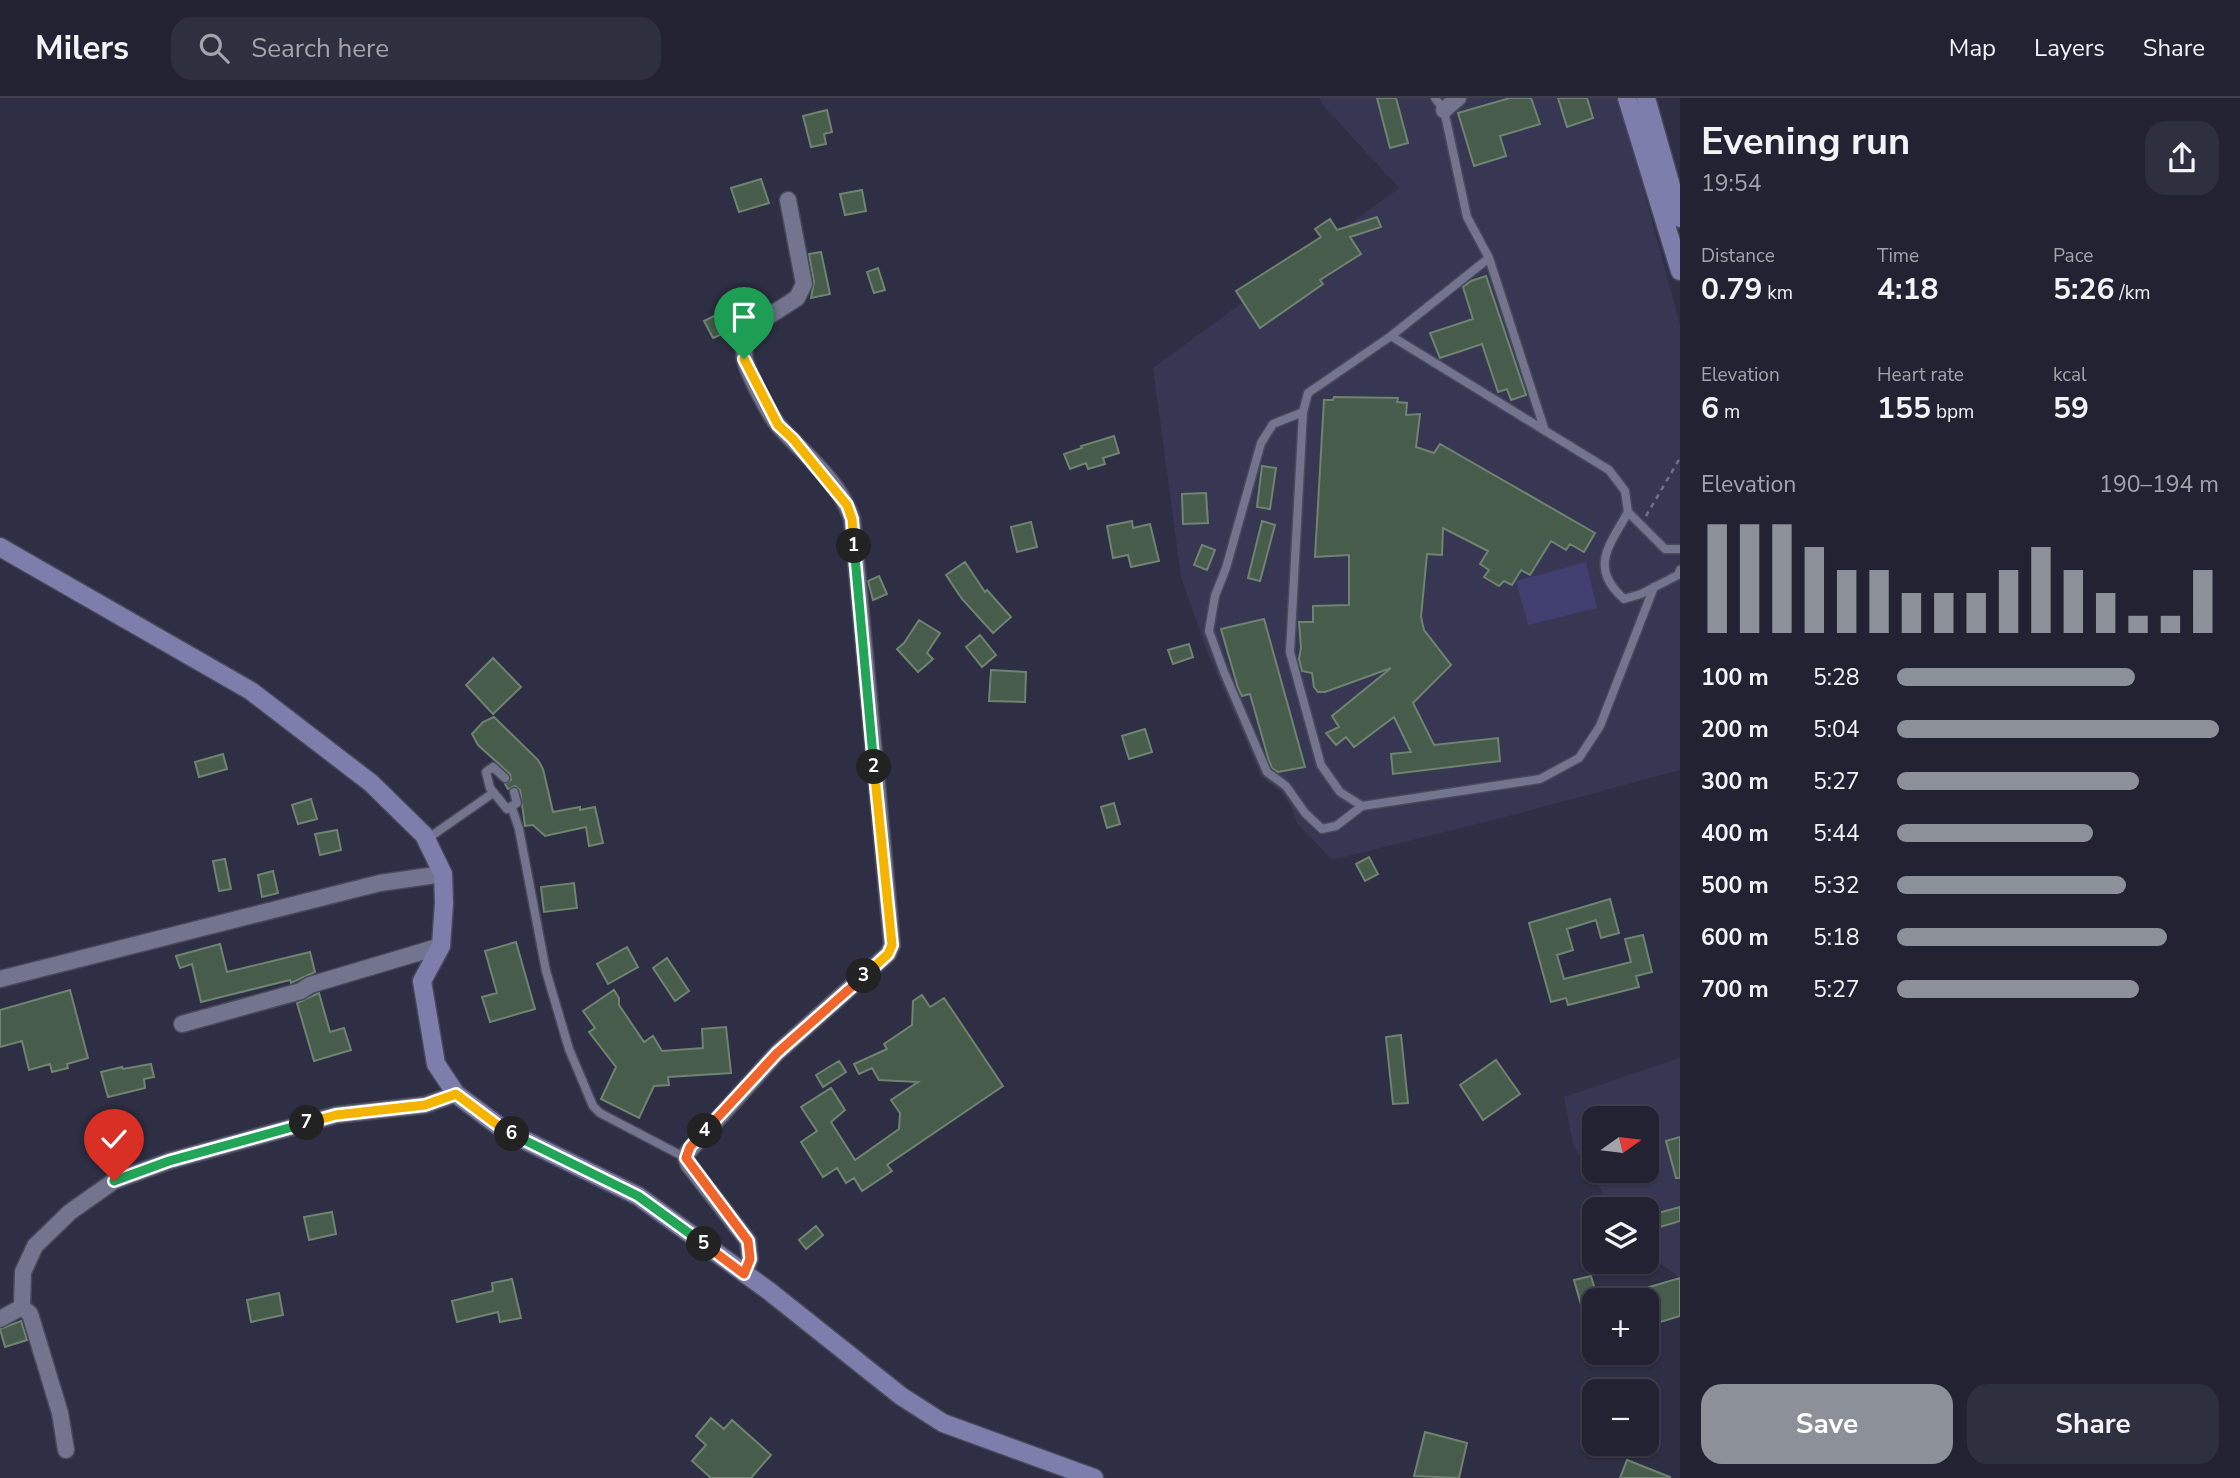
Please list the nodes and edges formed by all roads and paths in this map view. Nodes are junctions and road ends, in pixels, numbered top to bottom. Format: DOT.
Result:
graph roads {
  1 [pos="1458,98"];
  2 [pos="1627,98"];
  3 [pos="1646,98"];
  4 [pos="1440,104"];
  5 [pos="788,200"];
  6 [pos="1680,218"];
  7 [pos="1489,258"];
  8 [pos="1680,271"];
  9 [pos="1391,336"];
  10 [pos="1303,412"];
  11 [pos="1545,432"];
  12 [pos="1680,458"];
  13 [pos="1628,512"];
  14 [pos="1641,524"];
  15 [pos="0,547"];
  16 [pos="1680,549"];
  17 [pos="1680,570"];
  18 [pos="1654,587"];
  19 [pos="505,778"];
  20 [pos="514,792"];
  21 [pos="493,793"];
  22 [pos="1362,806"];
  23 [pos="512,808"];
  24 [pos="426,839"];
  25 [pos="443,874"];
  26 [pos="440,946"];
  27 [pos="0,979"];
  28 [pos="182,1024"];
  29 [pos="456,1094"];
  30 [pos="686,1158"];
  31 [pos="744,1274"];
  32 [pos="22,1307"];
  33 [pos="0,1319"];
  34 [pos="66,1450"];
  35 [pos="1094,1478"];
  1 -- 4 [label="street"];
  2 -- 8 [label="main road"];
  3 -- 6 [label="main road"];
  4 -- 7 [label="lane"];
  5 -- 30 [label="street"];
  7 -- 9 [label="lane"];
  7 -- 11 [label="lane"];
  9 -- 10 [label="lane"];
  9 -- 11 [label="lane"];
  10 -- 22 [label="lane"];
  10 -- 22 [label="lane"];
  11 -- 13 [label="lane"];
  12 -- 14 [label="path"];
  13 -- 14 [label="lane"];
  13 -- 18 [label="lane"];
  14 -- 16 [label="lane"];
  15 -- 24 [label="main road"];
  17 -- 18 [label="lane"];
  18 -- 22 [label="lane"];
  19 -- 21 [label="lane"];
  20 -- 23 [label="lane"];
  21 -- 23 [label="lane"];
  21 -- 24 [label="lane"];
  23 -- 30 [label="lane"];
  24 -- 25 [label="main road"];
  25 -- 26 [label="main road"];
  25 -- 27 [label="street"];
  26 -- 28 [label="street"];
  26 -- 29 [label="main road"];
  29 -- 31 [label="main road"];
  29 -- 32 [label="street"];
  30 -- 31 [label="street"];
  31 -- 35 [label="main road"];
  32 -- 33 [label="street"];
  32 -- 34 [label="street"];
}
